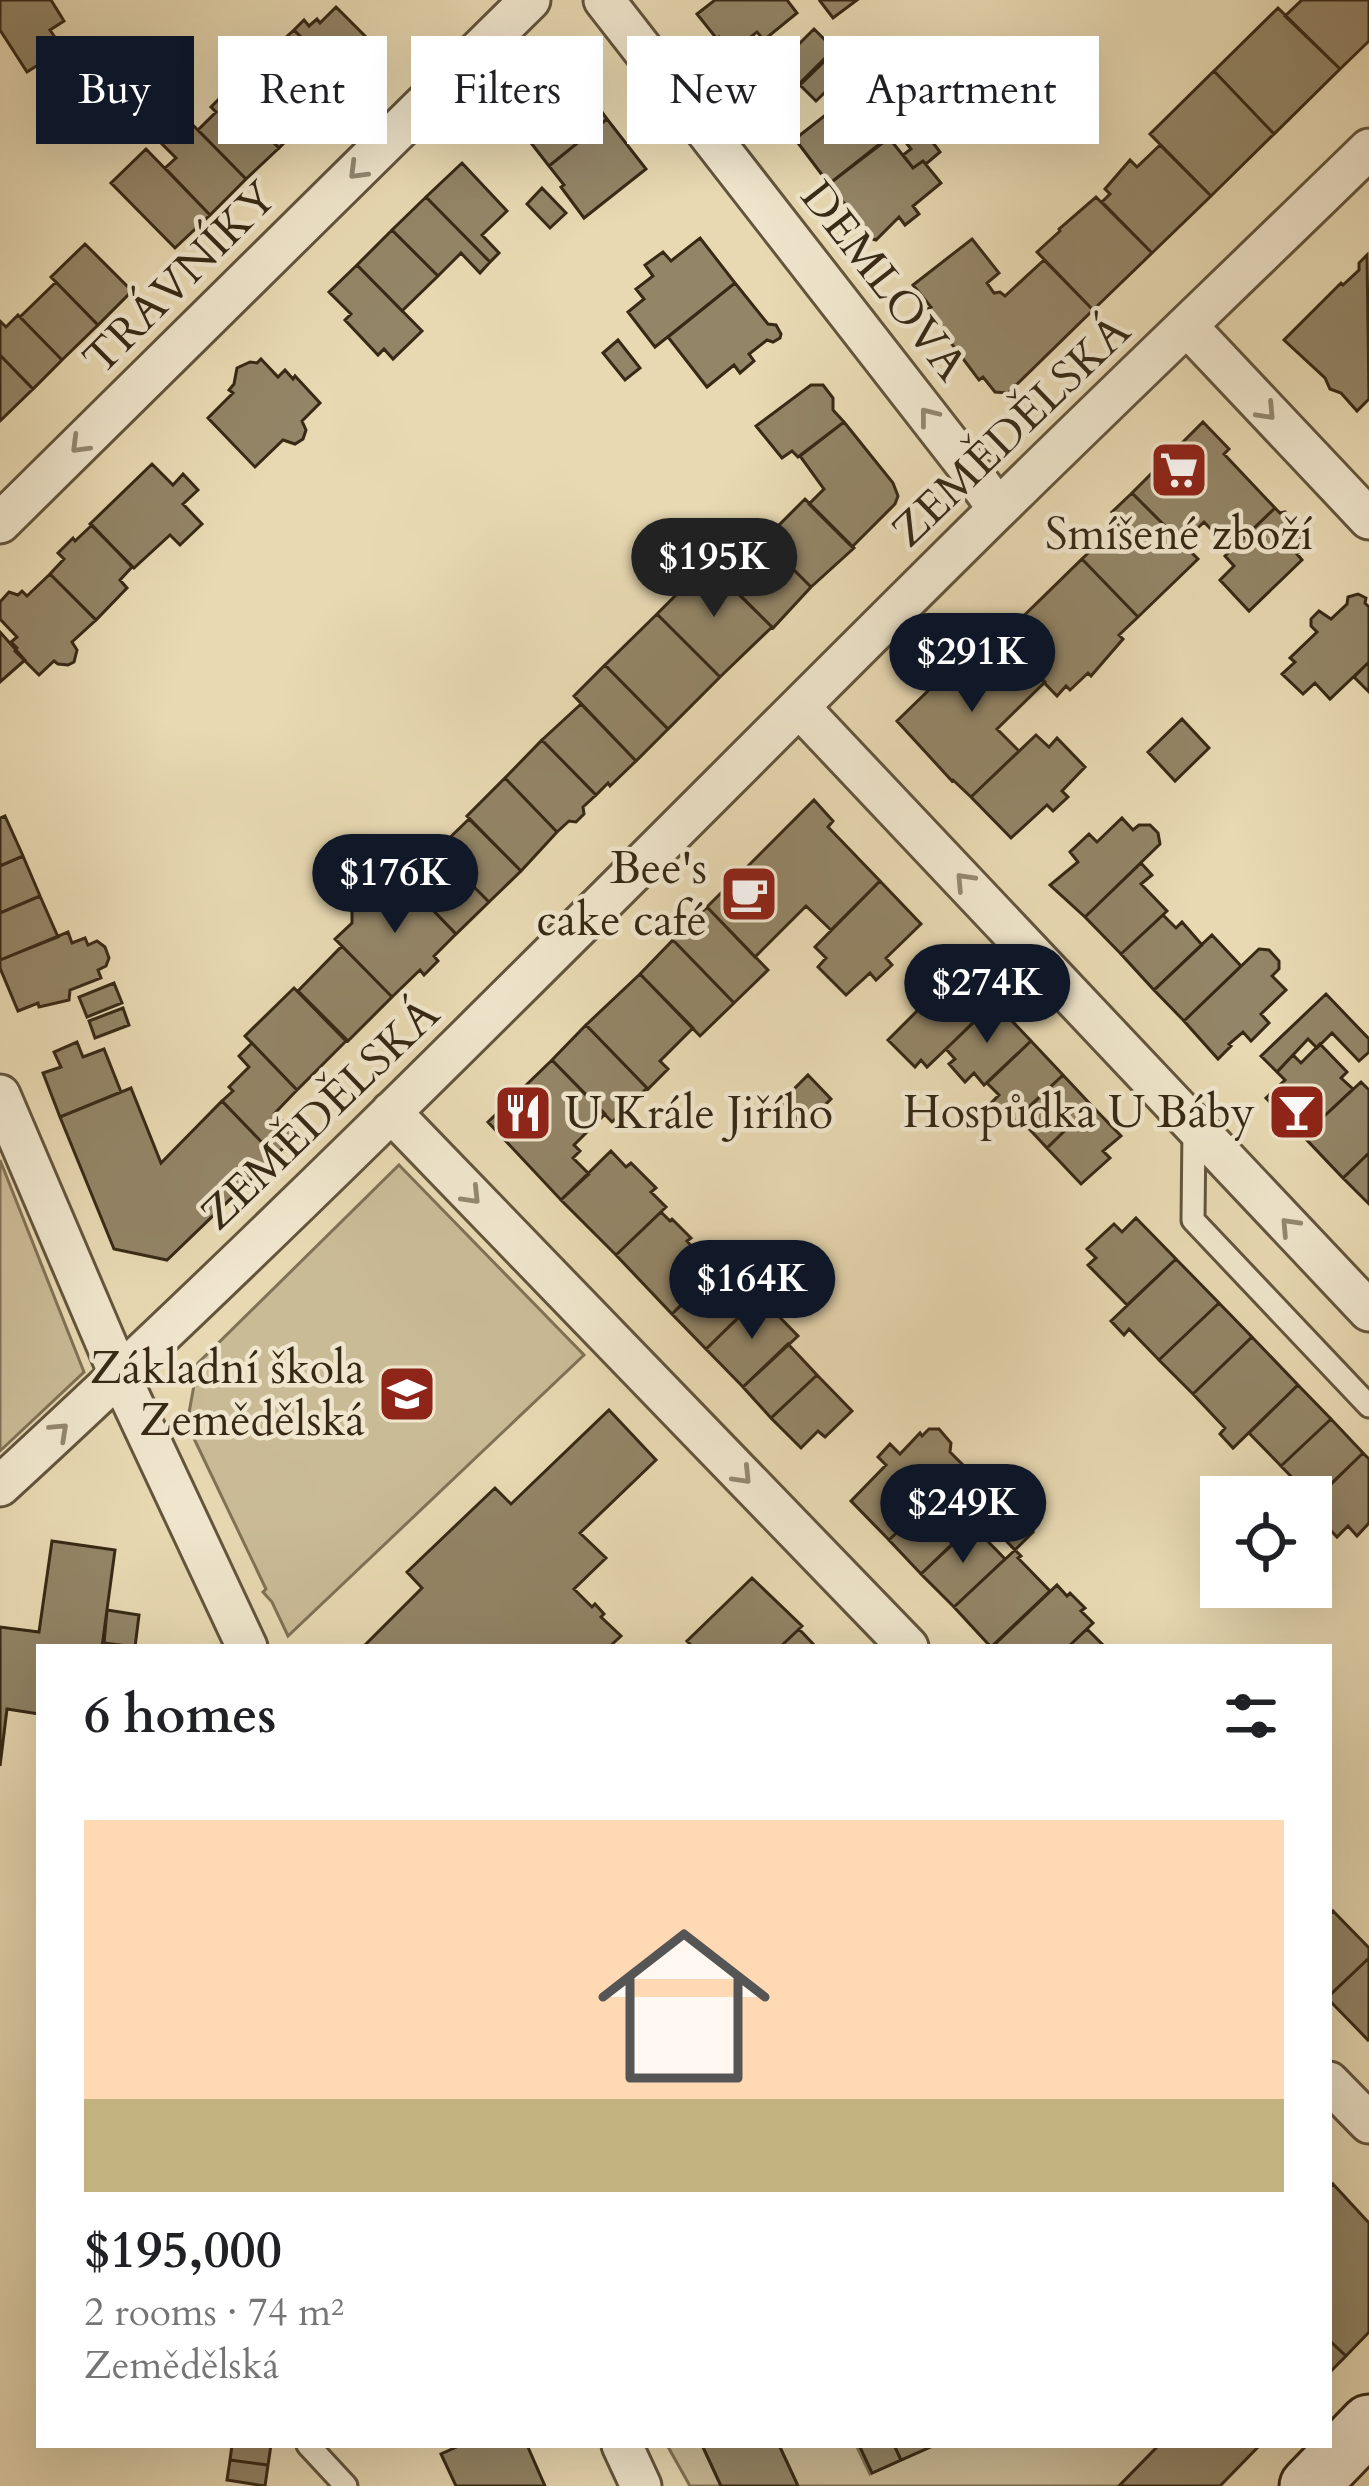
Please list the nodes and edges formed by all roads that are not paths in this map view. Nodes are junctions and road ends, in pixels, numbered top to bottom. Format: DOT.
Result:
graph roads {
  1 [pos="530,0"];
  2 [pos="604,0"];
  3 [pos="1369,149"];
  4 [pos="1187,326"];
  5 [pos="998,509"];
  6 [pos="1369,519"];
  7 [pos="0,524"];
  8 [pos="800,708"];
  9 [pos="0,1095"];
  10 [pos="391,1112"];
  11 [pos="1194,1125"];
  12 [pos="1369,1311"];
  13 [pos="120,1376"];
  14 [pos="1369,1406"];
  15 [pos="0,1486"];
  16 [pos="246,1644"];
  17 [pos="905,1644"];
  18 [pos="1332,2084"];
  19 [pos="1369,2123"];
  20 [pos="1369,2424"];
  21 [pos="311,2448"];
  22 [pos="623,2448"];
  23 [pos="346,2486"];
  24 [pos="641,2486"];
  25 [pos="1309,2486"];
  1 -- 7 [label="street, TRÁVNÍKY, one-way"];
  5 -- 2 [label="street, DEMLOVA, one-way"];
  3 -- 4 [label="street, ZEMĚDĚLSKÁ"];
  4 -- 5 [label="street, ZEMĚDĚLSKÁ"];
  4 -- 6 [label="street, one-way"];
  5 -- 8 [label="street, ZEMĚDĚLSKÁ"];
  8 -- 10 [label="street, ZEMĚDĚLSKÁ"];
  11 -- 8 [label="street, one-way"];
  9 -- 13 [label="street"];
  10 -- 13 [label="street, ZEMĚDĚLSKÁ"];
  10 -- 17 [label="street, one-way"];
  12 -- 11 [label="street, one-way"];
  11 -- 14 [label="lane"];
  15 -- 13 [label="street, ZEMĚDĚLSKÁ, one-way"];
  13 -- 16 [label="street"];
  18 -- 19 [label="street"];
  20 -- 25 [label="main road"];
  21 -- 23 [label="lane"];
  22 -- 24 [label="street"];
}
